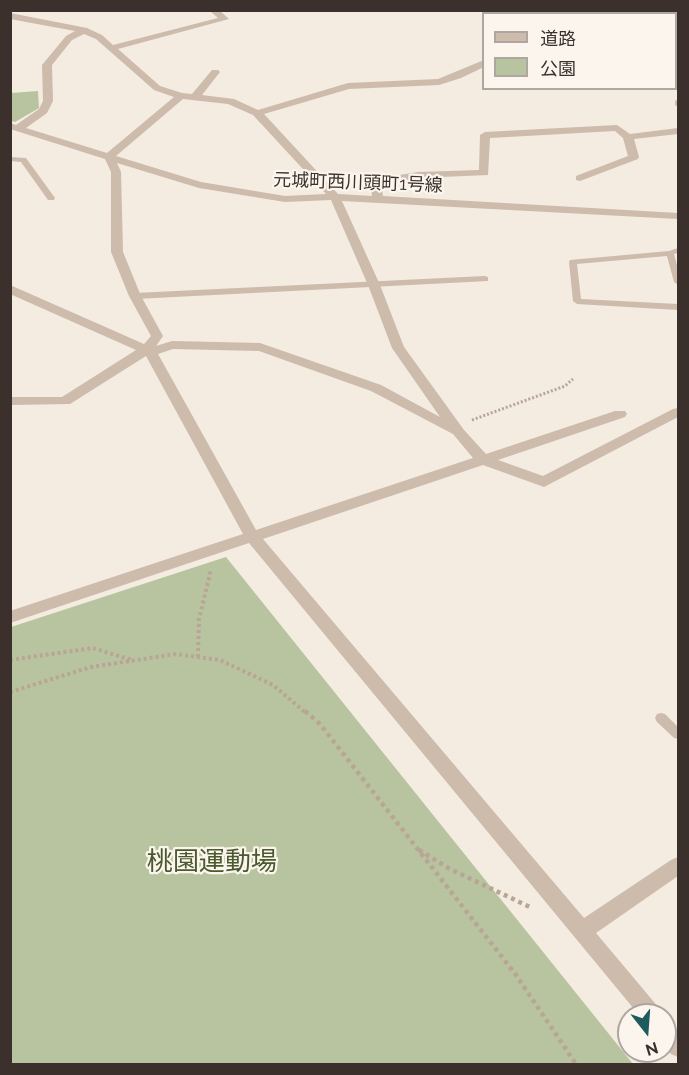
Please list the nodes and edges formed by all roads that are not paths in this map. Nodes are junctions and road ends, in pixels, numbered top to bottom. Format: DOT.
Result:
graph roads {
  1 [pos="15,10"];
  2 [pos="213,10"];
  3 [pos="10,15"];
  4 [pos="84,30"];
  5 [pos="111,48"];
  6 [pos="482,64"];
  7 [pos="215,72"];
  8 [pos="181,96"];
  9 [pos="196,96"];
  10 [pos="257,113"];
  11 [pos="14,127"];
  12 [pos="678,131"];
  13 [pos="628,136"];
  14 [pos="109,156"];
  15 [pos="10,159"];
  16 [pos="580,178"];
  17 [pos="335,197"];
  18 [pos="51,198"];
  19 [pos="378,199"];
  20 [pos="678,216"];
  21 [pos="674,252"];
  22 [pos="485,279"];
  23 [pos="678,282"];
  24 [pos="374,285"];
  25 [pos="10,288"];
  26 [pos="135,296"];
  27 [pos="678,307"];
  28 [pos="149,351"];
  29 [pos="10,401"];
  30 [pos="678,412"];
  31 [pos="620,414"];
  32 [pos="457,430"];
  33 [pos="483,460"];
  34 [pos="252,537"];
  35 [pos="10,616"];
  36 [pos="661,718"];
  37 [pos="678,734"];
  38 [pos="678,866"];
  39 [pos="582,931"];
  40 [pos="642,1003"];
  1 -- 3 [label="street"];
  2 -- 5 [label="street"];
  3 -- 4 [label="street"];
  4 -- 5 [label="street"];
  4 -- 11 [label="street"];
  5 -- 8 [label="street"];
  6 -- 10 [label="street"];
  7 -- 9 [label="street"];
  8 -- 9 [label="street"];
  8 -- 14 [label="street"];
  9 -- 10 [label="street"];
  10 -- 17 [label="street"];
  11 -- 14 [label="street, 元城町西川頭町1号線"];
  12 -- 13 [label="street"];
  13 -- 16 [label="street"];
  13 -- 19 [label="street"];
  14 -- 17 [label="street, 元城町西川頭町1号線"];
  14 -- 26 [label="street"];
  15 -- 18 [label="lane"];
  17 -- 19 [label="street, 元城町西川頭町1号線"];
  17 -- 24 [label="street"];
  19 -- 20 [label="street, 元城町西川頭町1号線"];
  21 -- 23 [label="lane"];
  21 -- 27 [label="lane"];
  22 -- 24 [label="lane"];
  24 -- 26 [label="lane"];
  24 -- 32 [label="street"];
  25 -- 28 [label="street"];
  26 -- 28 [label="street"];
  28 -- 29 [label="street"];
  28 -- 32 [label="street"];
  28 -- 34 [label="street"];
  30 -- 33 [label="street"];
  31 -- 33 [label="street"];
  32 -- 33 [label="street"];
  33 -- 34 [label="street"];
  34 -- 35 [label="street"];
  34 -- 39 [label="street"];
  36 -- 37 [label="lane"];
  38 -- 39 [label="street"];
  39 -- 40 [label="street"];
}
